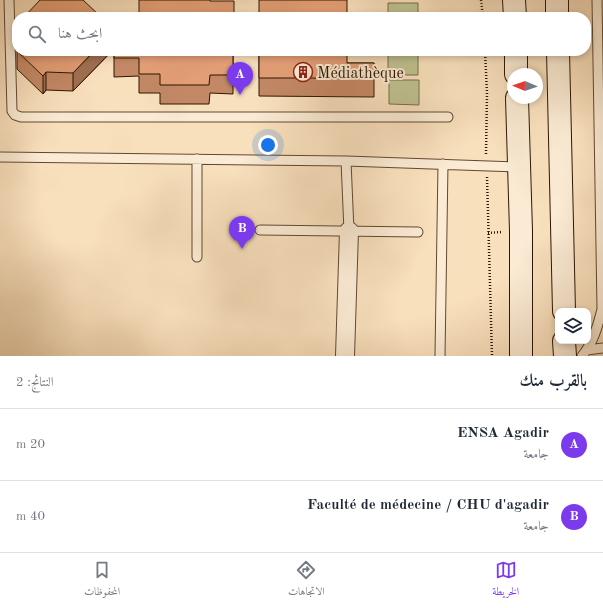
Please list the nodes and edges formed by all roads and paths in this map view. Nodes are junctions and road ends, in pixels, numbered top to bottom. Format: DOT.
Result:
graph roads {
  1 [pos="9,0"];
  2 [pos="481,0"];
  3 [pos="514,0"];
  4 [pos="557,0"];
  5 [pos="596,0"];
  6 [pos="482,12"];
  7 [pos="515,12"];
  8 [pos="557,12"];
  9 [pos="485,56"];
  10 [pos="516,56"];
  11 [pos="558,56"];
  12 [pos="516,68"];
  13 [pos="517,104"];
  14 [pos="448,117"];
  15 [pos="0,157"];
  16 [pos="197,159"];
  17 [pos="346,160"];
  18 [pos="442,164"];
  19 [pos="486,166"];
  20 [pos="519,167"];
  21 [pos="260,230"];
  22 [pos="348,231"];
  23 [pos="418,232"];
  24 [pos="197,257"];
  25 [pos="564,308"];
  26 [pos="564,344"];
  27 [pos="603,348"];
  28 [pos="584,353"];
  29 [pos="345,356"];
  30 [pos="440,356"];
  31 [pos="492,356"];
  32 [pos="521,356"];
  33 [pos="565,356"];
  1 -- 14 [label="lane"];
  2 -- 6 [label="path"];
  3 -- 7 [label="main road"];
  4 -- 8 [label="main road"];
  5 -- 28 [label="lane"];
  9 -- 19 [label="path"];
  10 -- 12 [label="main road"];
  11 -- 25 [label="main road"];
  13 -- 20 [label="main road"];
  15 -- 16 [label="lane"];
  16 -- 17 [label="lane"];
  16 -- 24 [label="lane"];
  17 -- 18 [label="lane"];
  17 -- 22 [label="lane"];
  18 -- 19 [label="lane"];
  18 -- 30 [label="lane"];
  19 -- 20 [label="lane"];
  19 -- 31 [label="path"];
  20 -- 32 [label="main road"];
  21 -- 22 [label="lane"];
  22 -- 23 [label="lane"];
  22 -- 29 [label="street"];
  26 -- 33 [label="main road"];
  27 -- 28 [label="lane"];
}
